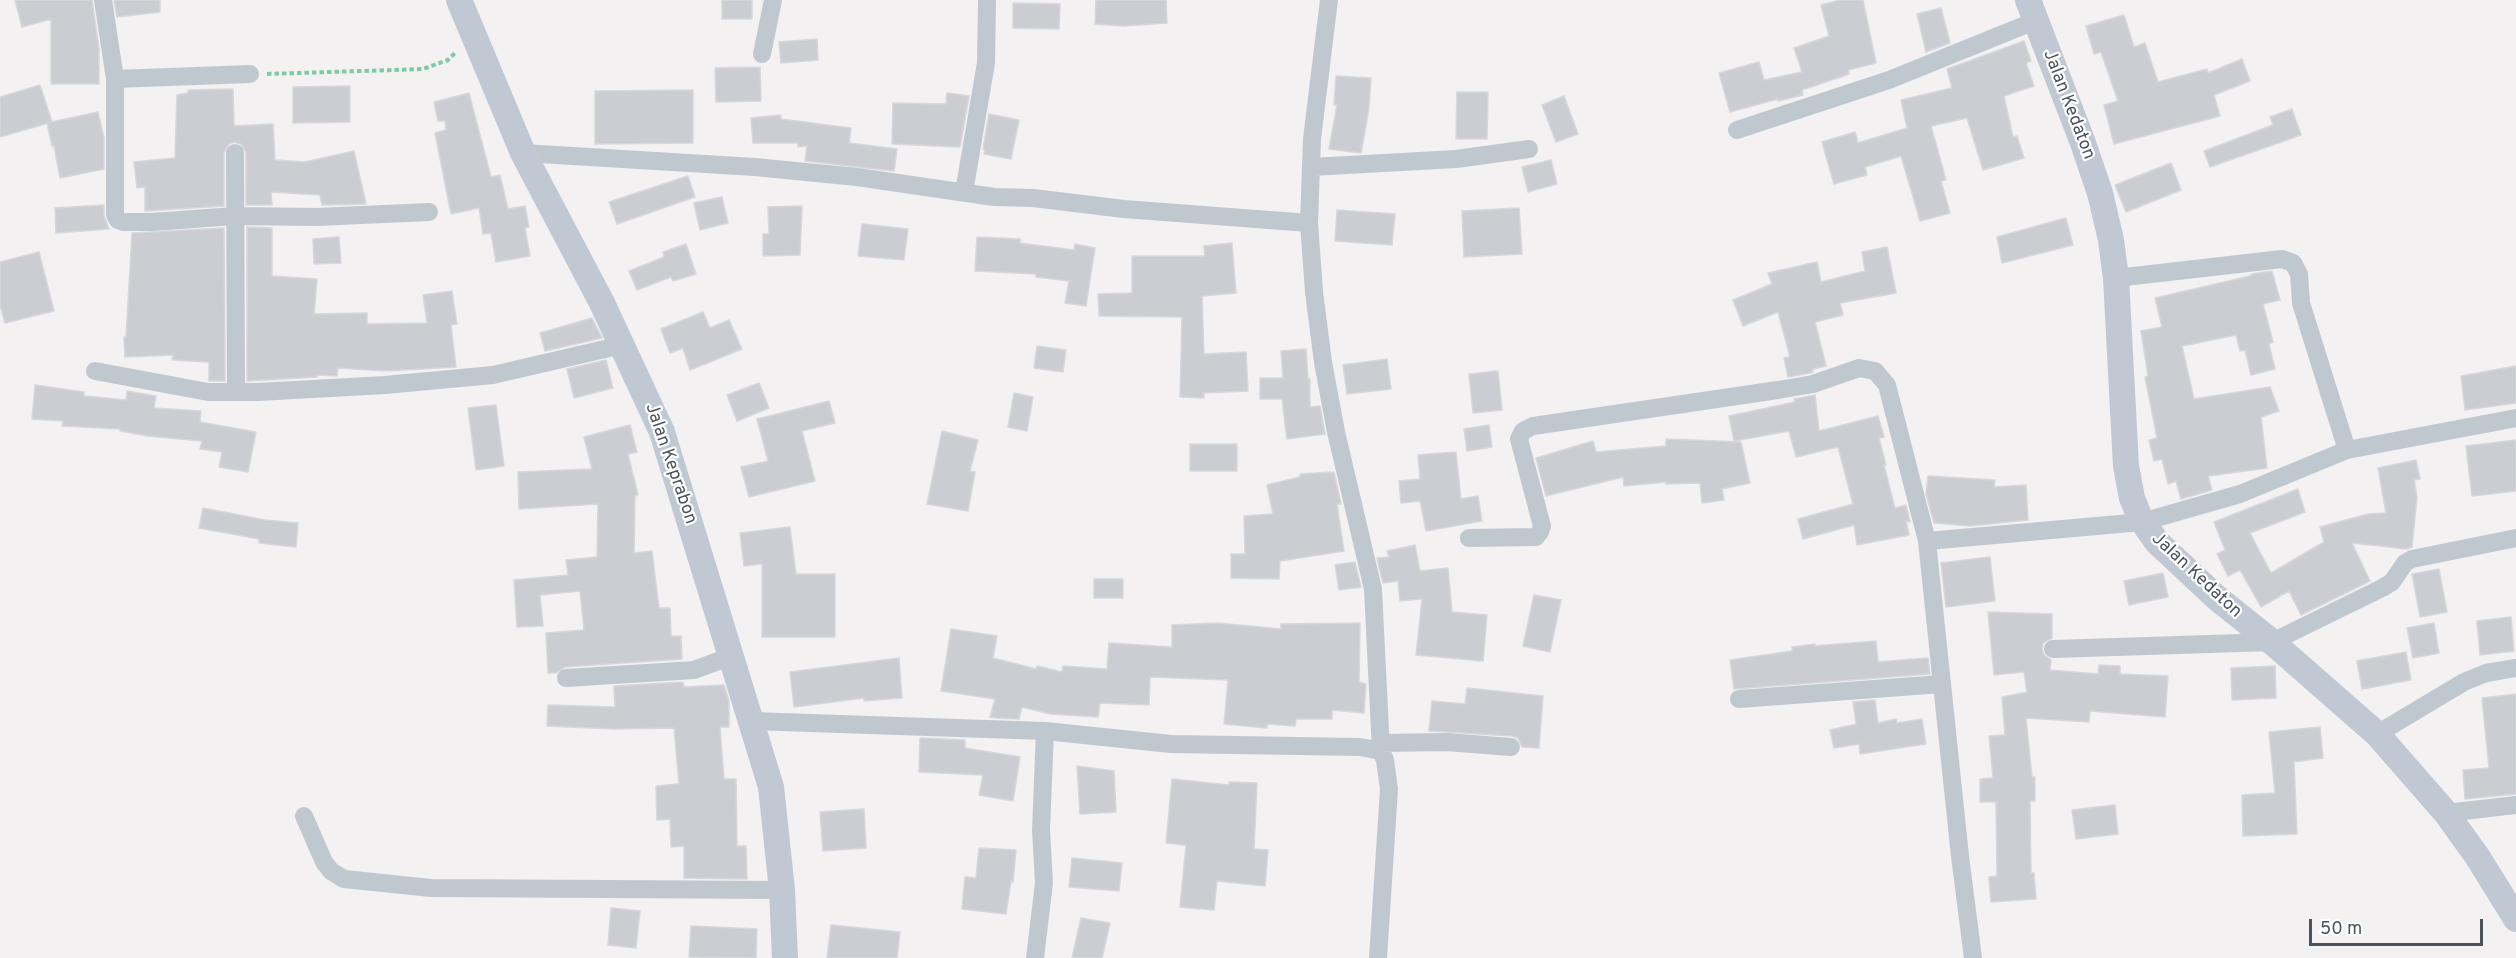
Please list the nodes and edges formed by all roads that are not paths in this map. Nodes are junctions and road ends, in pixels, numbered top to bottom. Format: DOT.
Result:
graph roads {
  1 [pos="103,0"];
  2 [pos="459,0"];
  3 [pos="773,0"];
  4 [pos="987,0"];
  5 [pos="1329,0"];
  6 [pos="2032,10"];
  7 [pos="762,54"];
  8 [pos="250,74"];
  9 [pos="115,80"];
  10 [pos="1737,130"];
  11 [pos="1529,149"];
  12 [pos="235,153"];
  13 [pos="523,153"];
  14 [pos="1311,168"];
  15 [pos="964,192"];
  16 [pos="429,212"];
  17 [pos="235,216"];
  18 [pos="1309,224"];
  19 [pos="2116,278"];
  20 [pos="622,345"];
  21 [pos="95,370"];
  22 [pos="236,392"];
  23 [pos="2516,418"];
  24 [pos="2347,450"];
  25 [pos="2142,522"];
  26 [pos="1469,538"];
  27 [pos="2516,538"];
  28 [pos="1927,541"];
  29 [pos="2272,642"];
  30 [pos="2053,649"];
  31 [pos="732,656"];
  32 [pos="2516,668"];
  33 [pos="567,678"];
  34 [pos="1942,684"];
  35 [pos="1738,699"];
  36 [pos="752,721"];
  37 [pos="1045,731"];
  38 [pos="2377,734"];
  39 [pos="1381,747"];
  40 [pos="1511,747"];
  41 [pos="2516,805"];
  42 [pos="2446,813"];
  43 [pos="304,816"];
  44 [pos="782,890"];
  45 [pos="2516,919"];
  46 [pos="785,958"];
  47 [pos="1035,958"];
  48 [pos="1378,958"];
  49 [pos="1973,958"];
  1 -- 9 [label="street"];
  2 -- 13 [label="street, Jalan Keprabon"];
  3 -- 7 [label="street"];
  4 -- 15 [label="street"];
  5 -- 14 [label="street"];
  6 -- 10 [label="street"];
  6 -- 19 [label="street, Jalan Kedaton"];
  8 -- 9 [label="street"];
  9 -- 17 [label="street"];
  11 -- 14 [label="street"];
  12 -- 17 [label="street"];
  13 -- 15 [label="street"];
  13 -- 20 [label="street, Jalan Keprabon"];
  14 -- 18 [label="street"];
  15 -- 18 [label="street"];
  16 -- 17 [label="street"];
  17 -- 22 [label="street"];
  18 -- 39 [label="street"];
  19 -- 24 [label="street"];
  19 -- 25 [label="street, Jalan Kedaton"];
  20 -- 22 [label="street"];
  20 -- 31 [label="street, Jalan Keprabon"];
  21 -- 22 [label="street"];
  23 -- 24 [label="street"];
  24 -- 25 [label="street"];
  25 -- 28 [label="street"];
  25 -- 29 [label="street, Jalan Kedaton"];
  26 -- 28 [label="street"];
  27 -- 29 [label="street"];
  28 -- 34 [label="street"];
  29 -- 30 [label="street"];
  29 -- 38 [label="street, Jalan Kedaton"];
  31 -- 33 [label="street"];
  31 -- 36 [label="street, Jalan Keprabon"];
  32 -- 38 [label="street"];
  34 -- 35 [label="street"];
  34 -- 49 [label="street"];
  36 -- 37 [label="street"];
  36 -- 44 [label="street, Jalan Keprabon"];
  37 -- 39 [label="street"];
  37 -- 47 [label="street"];
  38 -- 42 [label="street, Jalan Kedaton"];
  39 -- 40 [label="street"];
  39 -- 48 [label="street"];
  41 -- 42 [label="street"];
  42 -- 45 [label="street, Jalan Kedaton"];
  43 -- 44 [label="street"];
  44 -- 46 [label="street, Jalan Keprabon"];
}
